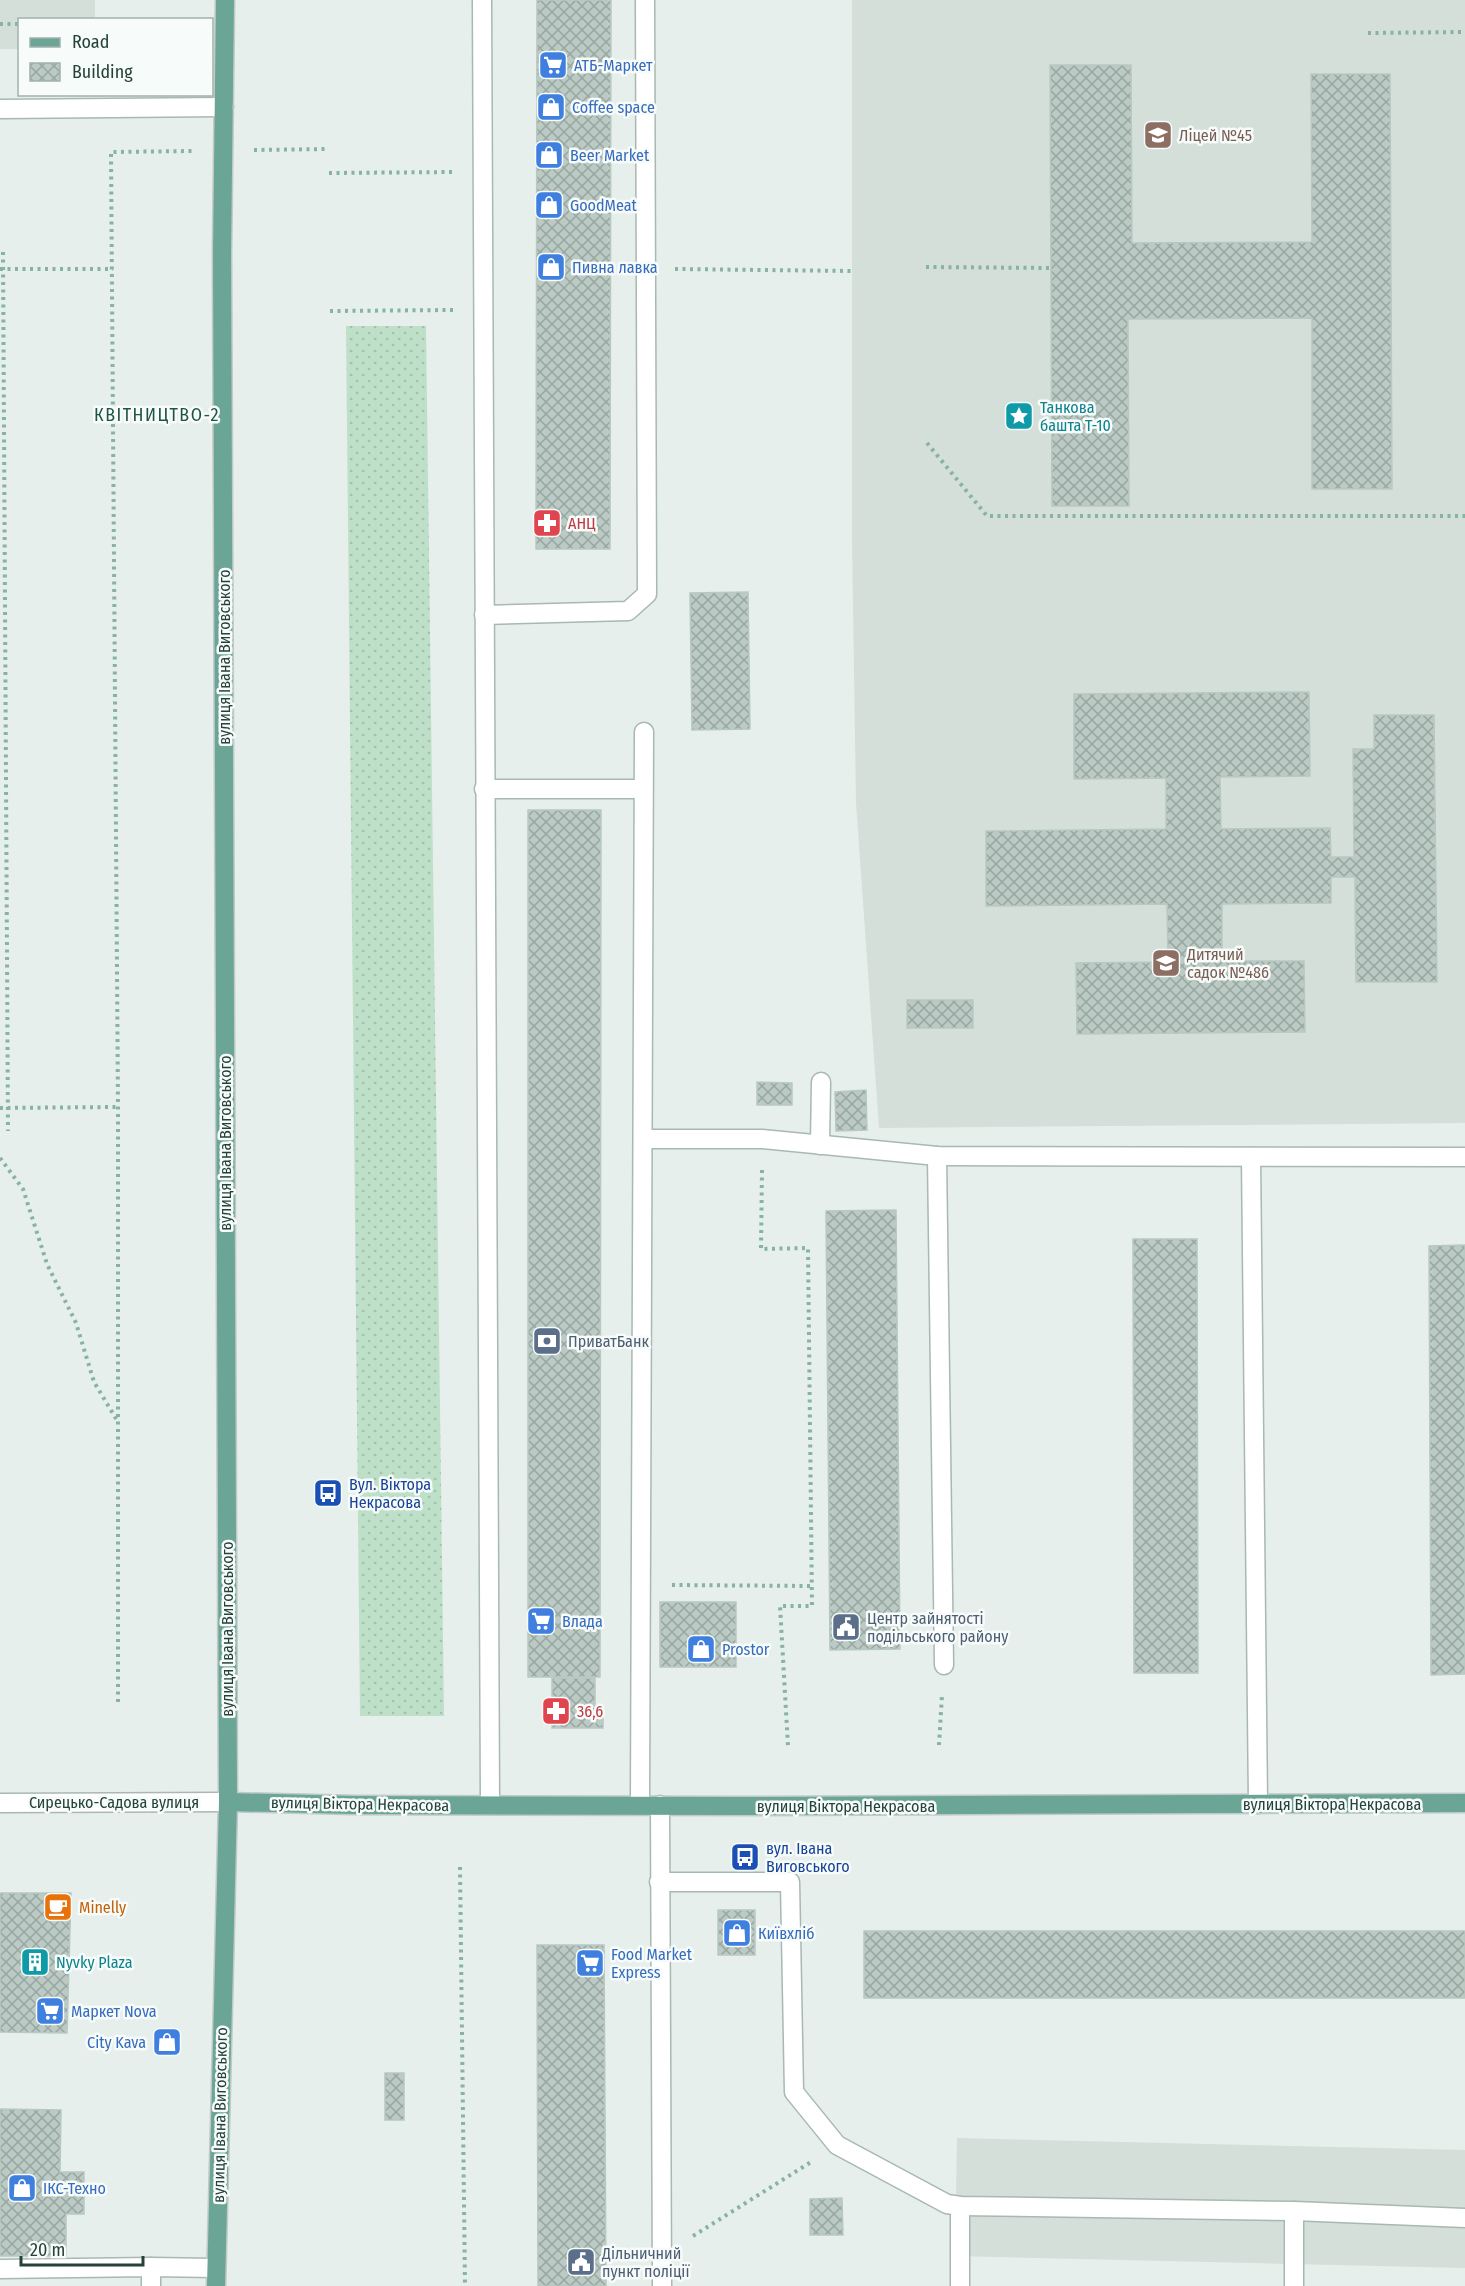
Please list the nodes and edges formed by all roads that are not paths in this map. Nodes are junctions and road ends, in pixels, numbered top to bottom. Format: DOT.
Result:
graph roads {
  1 [pos="225,0"];
  2 [pos="482,0"];
  3 [pos="645,0"];
  4 [pos="224,107"];
  5 [pos="0,110"];
  6 [pos="484,615"];
  7 [pos="644,732"];
  8 [pos="484,789"];
  9 [pos="643,789"];
  10 [pos="820,1082"];
  11 [pos="643,1139"];
  12 [pos="820,1145"];
  13 [pos="937,1156"];
  14 [pos="1251,1157"];
  15 [pos="1465,1157"];
  16 [pos="944,1665"];
  17 [pos="228,1802"];
  18 [pos="0,1803"];
  19 [pos="1465,1803"];
  20 [pos="1258,1804"];
  21 [pos="490,1805"];
  22 [pos="640,1805"];
  23 [pos="660,1805"];
  24 [pos="660,1882"];
  25 [pos="960,2206"];
  26 [pos="1294,2211"];
  27 [pos="1465,2218"];
  28 [pos="151,2267"];
  29 [pos="0,2269"];
  30 [pos="216,2277"];
  31 [pos="151,2286"];
  32 [pos="662,2286"];
  33 [pos="960,2286"];
  34 [pos="1294,2286"];
  1 -- 4 [label="main road, вулиця Івана Виговського"];
  2 -- 6 [label="street"];
  3 -- 6 [label="street"];
  4 -- 5 [label="street"];
  4 -- 17 [label="main road, вулиця Івана Виговського"];
  6 -- 8 [label="street"];
  7 -- 9 [label="street"];
  8 -- 9 [label="street"];
  8 -- 21 [label="street"];
  9 -- 11 [label="street"];
  10 -- 12 [label="street"];
  11 -- 12 [label="street"];
  11 -- 22 [label="street"];
  12 -- 13 [label="street"];
  13 -- 14 [label="street"];
  13 -- 16 [label="street"];
  14 -- 15 [label="street"];
  14 -- 20 [label="street"];
  17 -- 18 [label="street, Сирецько-Садова вулиця"];
  17 -- 21 [label="main road, вулиця Віктора Некрасова"];
  17 -- 30 [label="main road, вулиця Івана Виговського"];
  19 -- 20 [label="main road, вулиця Віктора Некрасова"];
  20 -- 23 [label="main road, вулиця Віктора Некрасова"];
  21 -- 22 [label="main road, вулиця Віктора Некрасова"];
  22 -- 23 [label="main road, вулиця Віктора Некрасова"];
  23 -- 24 [label="street"];
  24 -- 25 [label="street"];
  24 -- 32 [label="street"];
  25 -- 26 [label="street"];
  25 -- 33 [label="street"];
  26 -- 27 [label="street"];
  26 -- 34 [label="street"];
  28 -- 29 [label="street"];
  28 -- 30 [label="street"];
  28 -- 31 [label="street"];
}
